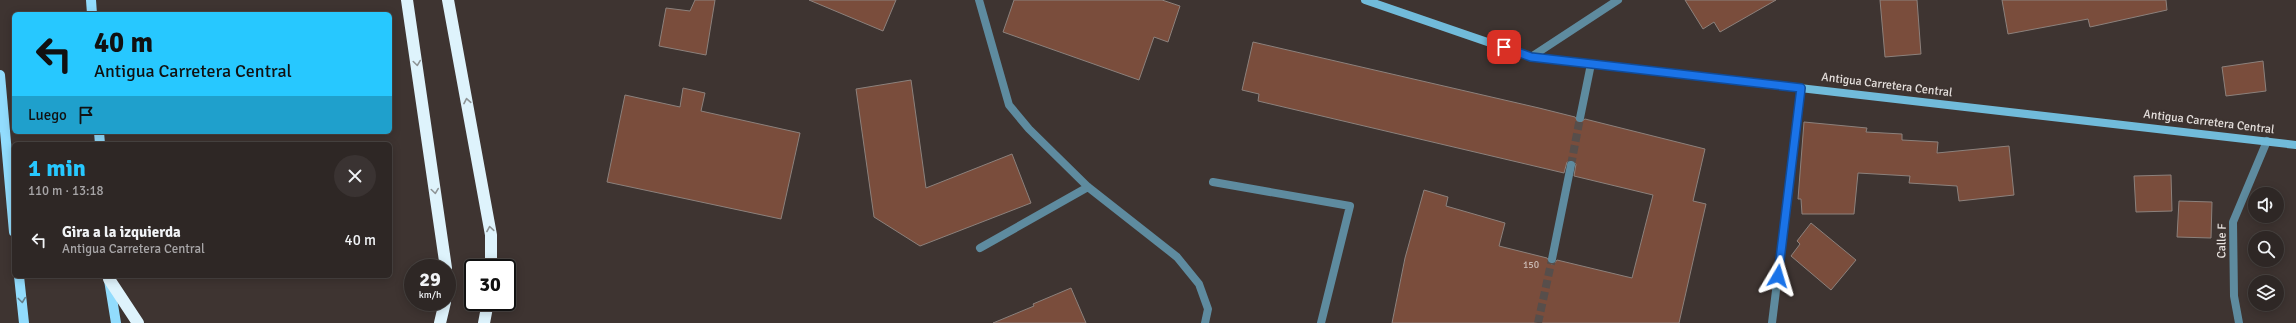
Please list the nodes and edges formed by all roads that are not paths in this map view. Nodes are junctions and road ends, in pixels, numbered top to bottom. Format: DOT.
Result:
graph roads {
  1 [pos="91,0"];
  2 [pos="400,0"];
  3 [pos="407,0"];
  4 [pos="448,0"];
  5 [pos="979,0"];
  6 [pos="1365,0"];
  7 [pos="1618,0"];
  8 [pos="92,12"];
  9 [pos="412,24"];
  10 [pos="1531,57"];
  11 [pos="1591,64"];
  12 [pos="0,75"];
  13 [pos="1801,88"];
  14 [pos="1580,118"];
  15 [pos="2267,141"];
  16 [pos="2296,145"];
  17 [pos="1570,165"];
  18 [pos="1213,182"];
  19 [pos="1088,187"];
  20 [pos="12,210"];
  21 [pos="980,248"];
  22 [pos="445,259"];
  23 [pos="491,259"];
  24 [pos="1552,259"];
  25 [pos="19,278"];
  26 [pos="109,278"];
  27 [pos="443,311"];
  28 [pos="486,311"];
  29 [pos="24,323"];
  30 [pos="116,323"];
  31 [pos="138,323"];
  32 [pos="440,323"];
  33 [pos="484,323"];
  34 [pos="1205,323"];
  35 [pos="1321,323"];
  36 [pos="1772,323"];
  37 [pos="2239,323"];
  1 -- 8 [label="main road"];
  2 -- 9 [label="highway"];
  3 -- 9 [label="highway"];
  23 -- 4 [label="highway, one-way"];
  5 -- 19 [label="street"];
  6 -- 10 [label="street, Antigua Carretera Central"];
  7 -- 10 [label="street"];
  9 -- 22 [label="highway, one-way"];
  10 -- 11 [label="street, Antigua Carretera Central"];
  11 -- 13 [label="street, Antigua Carretera Central"];
  11 -- 14 [label="street"];
  12 -- 20 [label="main road"];
  13 -- 15 [label="street, Antigua Carretera Central"];
  13 -- 36 [label="street"];
  15 -- 16 [label="street, Antigua Carretera Central"];
  15 -- 37 [label="street, Calle F"];
  17 -- 24 [label="street"];
  18 -- 35 [label="street"];
  19 -- 21 [label="street"];
  19 -- 34 [label="street"];
  25 -- 29 [label="main road, one-way"];
  26 -- 30 [label="main road"];
  26 -- 31 [label="highway"];
  27 -- 32 [label="highway"];
  28 -- 33 [label="highway"];
}
